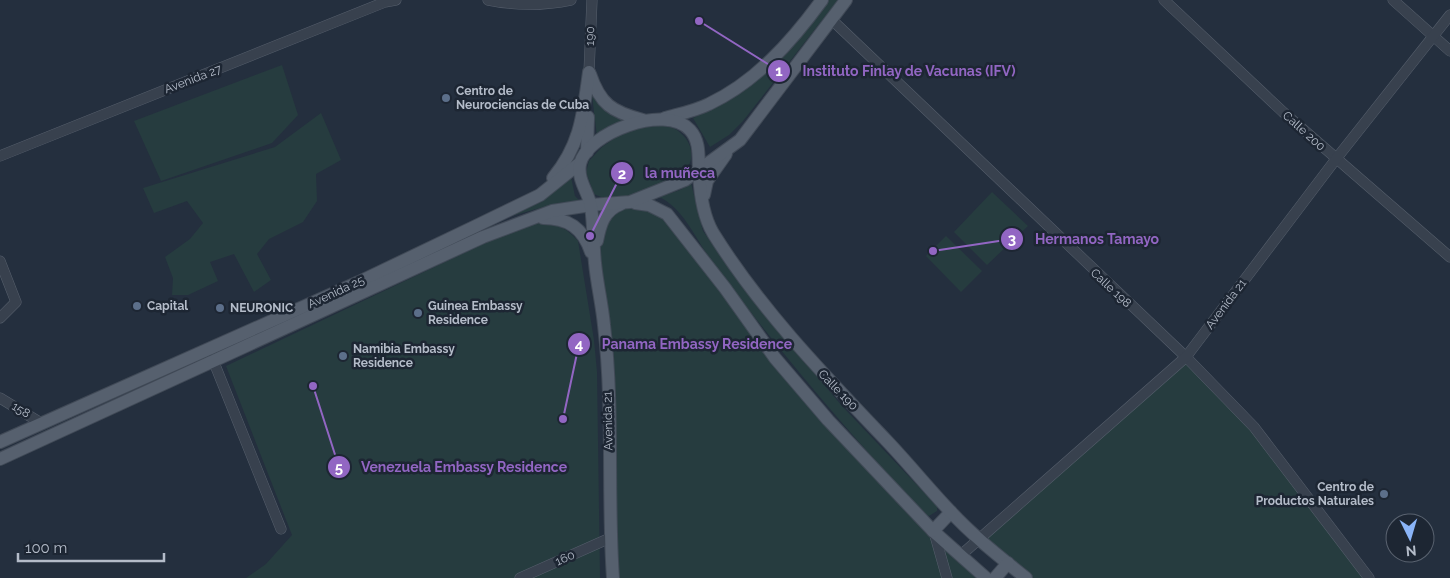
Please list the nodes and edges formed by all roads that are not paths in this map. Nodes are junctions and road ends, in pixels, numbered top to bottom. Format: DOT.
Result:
graph roads {
  1 [pos="396,0"];
  2 [pos="488,0"];
  3 [pos="571,0"];
  4 [pos="592,0"];
  5 [pos="822,0"];
  6 [pos="846,0"];
  7 [pos="1164,0"];
  8 [pos="1393,0"];
  9 [pos="386,1"];
  10 [pos="1450,15"];
  11 [pos="831,19"];
  12 [pos="1432,35"];
  13 [pos="1450,51"];
  14 [pos="589,72"];
  15 [pos="665,118"];
  16 [pos="643,120"];
  17 [pos="740,140"];
  18 [pos="0,156"];
  19 [pos="584,157"];
  20 [pos="1336,160"];
  21 [pos="698,170"];
  22 [pos="540,195"];
  23 [pos="702,202"];
  24 [pos="625,203"];
  25 [pos="591,205"];
  26 [pos="530,218"];
  27 [pos="1450,257"];
  28 [pos="0,261"];
  29 [pos="595,264"];
  30 [pos="0,318"];
  31 [pos="1186,358"];
  32 [pos="213,360"];
  33 [pos="0,398"];
  34 [pos="42,423"];
  35 [pos="0,442"];
  36 [pos="0,459"];
  37 [pos="951,512"];
  38 [pos="281,528"];
  39 [pos="934,531"];
  40 [pos="610,538"];
  41 [pos="977,538"];
  42 [pos="961,555"];
  43 [pos="1008,563"];
  44 [pos="520,578"];
  45 [pos="613,578"];
  46 [pos="948,578"];
  47 [pos="986,578"];
  48 [pos="995,578"];
  49 [pos="1026,578"];
  50 [pos="1369,578"];
  1 -- 9 [label="street, Avenida 27"];
  2 -- 3 [label="street"];
  4 -- 14 [label="street, 190"];
  5 -- 15 [label="main road"];
  6 -- 11 [label="main road"];
  7 -- 20 [label="street, Calle 200"];
  8 -- 12 [label="street"];
  9 -- 18 [label="street, Avenida 27"];
  10 -- 12 [label="street, Avenida 21"];
  11 -- 17 [label="main road"];
  11 -- 31 [label="street, Calle 198"];
  12 -- 13 [label="street"];
  12 -- 20 [label="street, Avenida 21"];
  14 -- 16 [label="main road"];
  14 -- 19 [label="main road"];
  14 -- 22 [label="main road"];
  15 -- 16 [label="main road"];
  15 -- 21 [label="main road"];
  16 -- 19 [label="main road"];
  17 -- 21 [label="main road"];
  17 -- 23 [label="main road"];
  19 -- 22 [label="main road, Avenida 25"];
  19 -- 25 [label="main road"];
  20 -- 27 [label="street, Calle 200"];
  20 -- 31 [label="street, Avenida 21"];
  21 -- 23 [label="main road, Calle 190"];
  21 -- 24 [label="main road"];
  22 -- 34 [label="main road, Avenida 25"];
  23 -- 37 [label="main road, Calle 190"];
  24 -- 25 [label="main road"];
  24 -- 29 [label="main road"];
  24 -- 39 [label="main road, Calle 190"];
  25 -- 26 [label="main road, Avenida 25"];
  25 -- 29 [label="main road"];
  26 -- 29 [label="main road"];
  26 -- 32 [label="main road, Avenida 25"];
  28 -- 30 [label="street"];
  29 -- 40 [label="main road, Avenida 21"];
  31 -- 41 [label="street, Avenida 21"];
  31 -- 50 [label="street, Calle 198"];
  32 -- 36 [label="main road, Avenida 25"];
  32 -- 38 [label="street"];
  33 -- 34 [label="street, 158"];
  34 -- 35 [label="main road, Avenida 25"];
  37 -- 39 [label="main road"];
  37 -- 41 [label="main road, Calle 190"];
  39 -- 42 [label="main road, Calle 190"];
  39 -- 46 [label="street"];
  40 -- 44 [label="street, 160"];
  40 -- 45 [label="main road, Avenida 21"];
  41 -- 42 [label="street, Avenida 21"];
  41 -- 43 [label="main road, Calle 190"];
  42 -- 47 [label="main road, Calle 190"];
  43 -- 48 [label="main road"];
  43 -- 49 [label="main road, Calle 190"];
}
